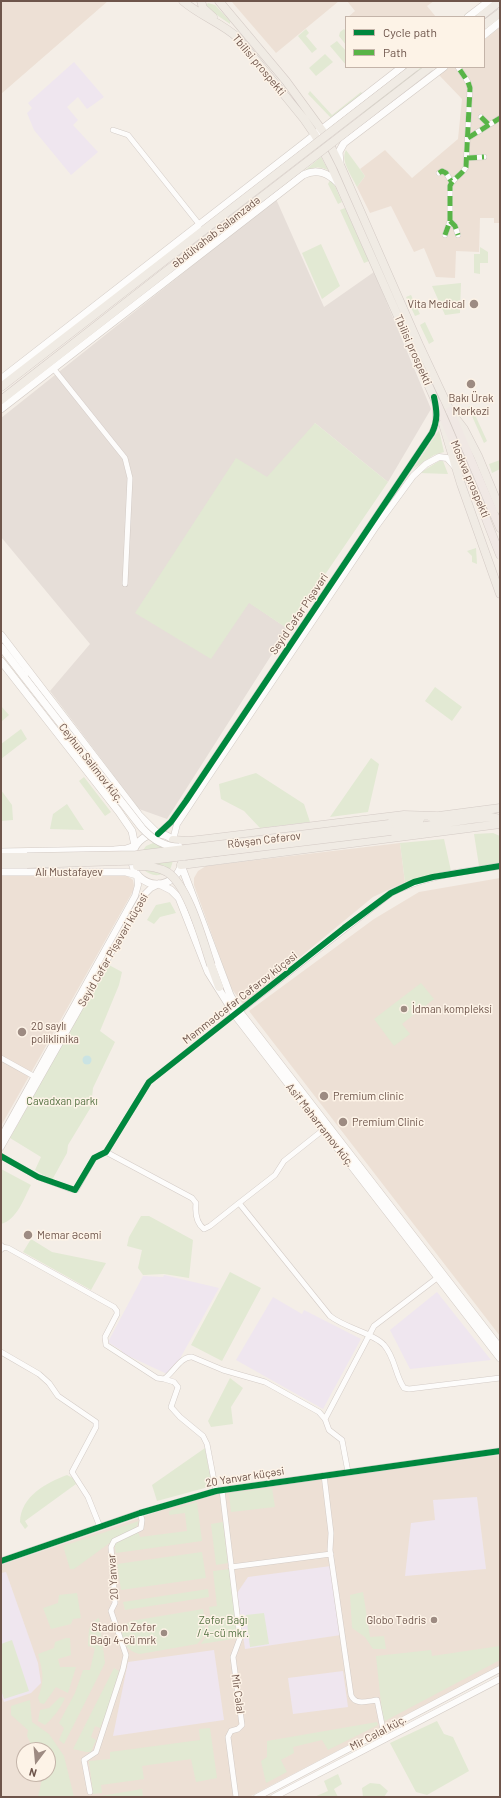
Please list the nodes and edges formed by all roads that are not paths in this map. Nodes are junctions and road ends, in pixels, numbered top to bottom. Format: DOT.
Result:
graph roads {
  1 [pos="183,1"];
  2 [pos="202,1"];
  3 [pos="212,1"];
  4 [pos="219,1"];
  5 [pos="489,1"];
  6 [pos="500,1"];
  7 [pos="500,13"];
  8 [pos="469,16"];
  9 [pos="481,16"];
  10 [pos="500,22"];
  11 [pos="485,24"];
  12 [pos="227,29"];
  13 [pos="485,34"];
  14 [pos="401,68"];
  15 [pos="414,68"];
  16 [pos="429,68"];
  17 [pos="443,68"];
  18 [pos="459,68"];
  19 [pos="286,81"];
  20 [pos="352,106"];
  21 [pos="481,117"];
  22 [pos="500,118"];
  23 [pos="368,125"];
  24 [pos="489,125"];
  25 [pos="113,130"];
  26 [pos="322,130"];
  27 [pos="315,135"];
  28 [pos="468,138"];
  29 [pos="484,157"];
  30 [pos="467,158"];
  31 [pos="281,162"];
  32 [pos="341,167"];
  33 [pos="439,173"];
  34 [pos="452,181"];
  35 [pos="294,182"];
  36 [pos="340,186"];
  37 [pos="450,221"];
  38 [pos="204,230"];
  39 [pos="445,235"];
  40 [pos="458,235"];
  41 [pos="62,340"];
  42 [pos="49,342"];
  43 [pos="69,347"];
  44 [pos="63,360"];
  45 [pos="20,364"];
  46 [pos="53,368"];
  47 [pos="14,377"];
  48 [pos="1,379"];
  49 [pos="35,382"];
  50 [pos="20,385"];
  51 [pos="1,387"];
  52 [pos="2,399"];
  53 [pos="436,400"];
  54 [pos="1,409"];
  55 [pos="450,411"];
  56 [pos="456,468"];
  57 [pos="395,489"];
  58 [pos="401,493"];
  59 [pos="500,509"];
  60 [pos="500,528"];
  61 [pos="500,555"];
  62 [pos="125,584"];
  63 [pos="500,594"];
  64 [pos="2,640"];
  65 [pos="1,661"];
  66 [pos="130,803"];
  67 [pos="500,808"];
  68 [pos="120,812"];
  69 [pos="436,816"];
  70 [pos="500,819"];
  71 [pos="491,824"];
  72 [pos="500,824"];
  73 [pos="390,827"];
  74 [pos="500,827"];
  75 [pos="158,834"];
  76 [pos="207,839"];
  77 [pos="173,840"];
  78 [pos="135,846"];
  79 [pos="199,848"];
  80 [pos="1,852"];
  81 [pos="79,852"];
  82 [pos="1,857"];
  83 [pos="210,860"];
  84 [pos="27,861"];
  85 [pos="1,864"];
  86 [pos="181,864"];
  87 [pos="500,866"];
  88 [pos="81,868"];
  89 [pos="1,872"];
  90 [pos="138,875"];
  91 [pos="159,884"];
  92 [pos="192,895"];
  93 [pos="179,898"];
  94 [pos="89,985"];
  95 [pos="219,987"];
  96 [pos="237,1013"];
  97 [pos="1,1058"];
  98 [pos="37,1078"];
  99 [pos="323,1126"];
  100 [pos="1,1137"];
  101 [pos="1,1147"];
  102 [pos="106,1152"];
  103 [pos="1,1156"];
  104 [pos="238,1203"];
  105 [pos="1,1248"];
  106 [pos="440,1276"];
  107 [pos="370,1336"];
  108 [pos="500,1348"];
  109 [pos="1,1352"];
  110 [pos="500,1358"];
  111 [pos="500,1378"];
  112 [pos="164,1379"];
  113 [pos="325,1419"];
  114 [pos="500,1451"];
  115 [pos="348,1472"];
  116 [pos="324,1475"];
  117 [pos="219,1491"];
  118 [pos="140,1513"];
  119 [pos="100,1527"];
  120 [pos="331,1554"];
  121 [pos="1,1560"];
  122 [pos="231,1567"];
  123 [pos="500,1669"];
  124 [pos="500,1679"];
  125 [pos="382,1731"];
  126 [pos="385,1739"];
  127 [pos="90,1792"];
  128 [pos="236,1797"];
  129 [pos="257,1797"];
  130 [pos="274,1797"];
  1 -- 12 [label="main road, Tbilisi prospekti"];
  2 -- 12 [label="main road"];
  3 -- 19 [label="main road"];
  4 -- 19 [label="main road, Tbilisi prospekti"];
  5 -- 8 [label="main road"];
  6 -- 9 [label="main road"];
  7 -- 11 [label="main road"];
  10 -- 13 [label="main road"];
  12 -- 27 [label="main road, Tbilisi prospekti"];
  14 -- 20 [label="main road"];
  15 -- 38 [label="main road, Əbdülvahab Salamzadə, bridge"];
  16 -- 38 [label="main road, Əbdülvahab Salamzadə, bridge"];
  17 -- 23 [label="main road"];
  18 -- 28 [label="street"];
  19 -- 26 [label="main road, Tbilisi prospekti"];
  20 -- 23 [label="main road"];
  20 -- 26 [label="main road"];
  21 -- 24 [label="street"];
  22 -- 24 [label="street"];
  23 -- 32 [label="main road"];
  24 -- 28 [label="street"];
  25 -- 38 [label="street, Əbdülvahab Salamzadə"];
  26 -- 27 [label="main road, Əbdülvahab Salamzadə"];
  26 -- 32 [label="main road, Tbilisi prospekti"];
  27 -- 31 [label="main road, Əbdülvahab Salamzadə"];
  27 -- 36 [label="main road, Tbilisi prospekti"];
  28 -- 30 [label="street"];
  29 -- 30 [label="street"];
  30 -- 34 [label="street"];
  31 -- 35 [label="main road"];
  31 -- 38 [label="main road, Əbdülvahab Salamzadə"];
  32 -- 55 [label="main road, Tbilisi prospekti"];
  33 -- 34 [label="street"];
  34 -- 37 [label="street"];
  35 -- 36 [label="main road, Əbdülvahab Salamzadə"];
  35 -- 44 [label="main road, Əbdülvahab Salamzadə"];
  36 -- 53 [label="main road, Tbilisi prospekti"];
  37 -- 39 [label="street"];
  37 -- 40 [label="street"];
  38 -- 41 [label="main road, Əbdülvahab Salamzadə"];
  38 -- 42 [label="main road, Əbdülvahab Salamzadə"];
  38 -- 43 [label="main road, Əbdülvahab Salamzadə"];
  41 -- 42 [label="main road"];
  41 -- 47 [label="main road, Əbdülvahab Salamzadə"];
  42 -- 45 [label="main road, Əbdülvahab Salamzadə"];
  43 -- 44 [label="main road"];
  43 -- 50 [label="main road, Əbdülvahab Salamzadə"];
  44 -- 46 [label="main road, Əbdülvahab Salamzadə"];
  45 -- 47 [label="main road"];
  45 -- 48 [label="main road, Əbdülvahab Salamzadə"];
  46 -- 49 [label="main road, Əbdülvahab Salamzadə"];
  46 -- 62 [label="street"];
  47 -- 51 [label="main road, Əbdülvahab Salamzadə"];
  49 -- 50 [label="main road"];
  49 -- 54 [label="main road, Əbdülvahab Salamzadə"];
  50 -- 52 [label="main road, Əbdülvahab Salamzadə"];
  53 -- 56 [label="main road, Tbilisi prospekti"];
  53 -- 57 [label="street, Seyid Cəfər Pişəvəri"];
  53 -- 61 [label="highway, Moskva prospekti"];
  55 -- 59 [label="main road, Tbilisi prospekti"];
  55 -- 60 [label="highway, Moskva prospekti"];
  56 -- 58 [label="street, Seyid Cəfər Pişəvəri"];
  56 -- 63 [label="main road, Tbilisi prospekti"];
  57 -- 58 [label="street"];
  57 -- 75 [label="street, Seyid Cəfər Pişəvəri"];
  58 -- 77 [label="street, Seyid Cəfər Pişəvəri"];
  64 -- 66 [label="main road, Ceyhun Səlimov küç."];
  64 -- 79 [label="main road, Ceyhun Səlimov küç., bridge"];
  65 -- 68 [label="main road, Ceyhun Səlimov küç."];
  66 -- 68 [label="main road"];
  66 -- 75 [label="main road, Ceyhun Səlimov küç."];
  67 -- 69 [label="main road, Rövşən Cəfərov"];
  68 -- 78 [label="main road, Ceyhun Səlimov küç."];
  69 -- 73 [label="main road, Rövşən Cəfərov"];
  69 -- 76 [label="main road"];
  70 -- 73 [label="main road, Rövşən Cəfərov"];
  71 -- 72 [label="main road"];
  71 -- 74 [label="main road"];
  71 -- 83 [label="main road"];
  73 -- 79 [label="main road, Rövşən Cəfərov, bridge"];
  73 -- 88 [label="main road, Rövşən Cəfərov, bridge"];
  75 -- 77 [label="main road"];
  75 -- 78 [label="main road"];
  76 -- 77 [label="main road"];
  76 -- 83 [label="main road"];
  77 -- 86 [label="main road"];
  78 -- 81 [label="main road, Alı Mustafayev"];
  78 -- 90 [label="main road"];
  79 -- 84 [label="main road, Rövşən Cəfərov, bridge"];
  80 -- 81 [label="main road, Alı Mustafayev"];
  81 -- 88 [label="main road"];
  82 -- 84 [label="main road, Alı Mustafayev"];
  83 -- 86 [label="main road"];
  84 -- 85 [label="main road, Alı Mustafayev"];
  84 -- 88 [label="main road, Rövşən Cəfərov, bridge"];
  86 -- 91 [label="main road"];
  86 -- 92 [label="main road, Asif Məhərrəmov küç."];
  87 -- 96 [label="street, Məmmədcəfər Cəfərov küçəsi"];
  88 -- 89 [label="main road, Alı Mustafayev"];
  88 -- 90 [label="main road, Alı Mustafayev"];
  88 -- 95 [label="main road, bridge"];
  90 -- 91 [label="main road"];
  90 -- 94 [label="street, Seyid Cəfər Pişəvəri küçəsi"];
  91 -- 93 [label="main road"];
  91 -- 94 [label="street, Seyid Cəfər Pişəvəri küçəsi"];
  92 -- 93 [label="main road"];
  92 -- 96 [label="main road, Asif Məhərrəmov küç."];
  93 -- 95 [label="main road, Asif Məhərrəmov küç."];
  94 -- 98 [label="street, Seyid Cəfər Pişəvəri küçəsi"];
  95 -- 96 [label="main road, Asif Məhərrəmov küç."];
  96 -- 99 [label="main road, Asif Məhərrəmov küç."];
  96 -- 102 [label="street, Məmmədcəfər Cəfərov küçəsi"];
  97 -- 98 [label="street"];
  98 -- 100 [label="street, Seyid Cəfər Pişəvəri küçəsi"];
  98 -- 101 [label="street, Seyid Cəfər Pişəvəri küçəsi"];
  99 -- 104 [label="street"];
  99 -- 106 [label="main road, Asif Məhərrəmov küç."];
  102 -- 103 [label="street, Məmmədcəfər Cəfərov küçəsi"];
  102 -- 104 [label="street"];
  104 -- 107 [label="street"];
  105 -- 112 [label="street"];
  106 -- 107 [label="street"];
  106 -- 108 [label="main road, Asif Məhərrəmov küç."];
  106 -- 110 [label="main road, Asif Məhərrəmov küç."];
  107 -- 111 [label="street"];
  107 -- 113 [label="street"];
  109 -- 119 [label="street"];
  112 -- 113 [label="street"];
  112 -- 117 [label="street"];
  113 -- 115 [label="street"];
  114 -- 115 [label="street, 20 Yanvar küçəsi"];
  115 -- 116 [label="street, 20 Yanvar küçəsi"];
  116 -- 117 [label="street, 20 Yanvar küçəsi"];
  116 -- 120 [label="street"];
  117 -- 118 [label="street, 20 Yanvar küçəsi"];
  117 -- 122 [label="street"];
  118 -- 119 [label="street, 20 Yanvar küçəsi"];
  118 -- 127 [label="street, 20 Yanvar"];
  119 -- 121 [label="street, 20 Yanvar küçəsi"];
  120 -- 122 [label="street"];
  120 -- 125 [label="street"];
  122 -- 128 [label="street, Mir Cəlal"];
  123 -- 125 [label="street, Mir Cəlal küç."];
  124 -- 126 [label="street, Mir Cəlal küç."];
  125 -- 126 [label="street"];
  125 -- 129 [label="street, Mir Cəlal küç."];
  126 -- 130 [label="street, Mir Cəlal küç."];
}
